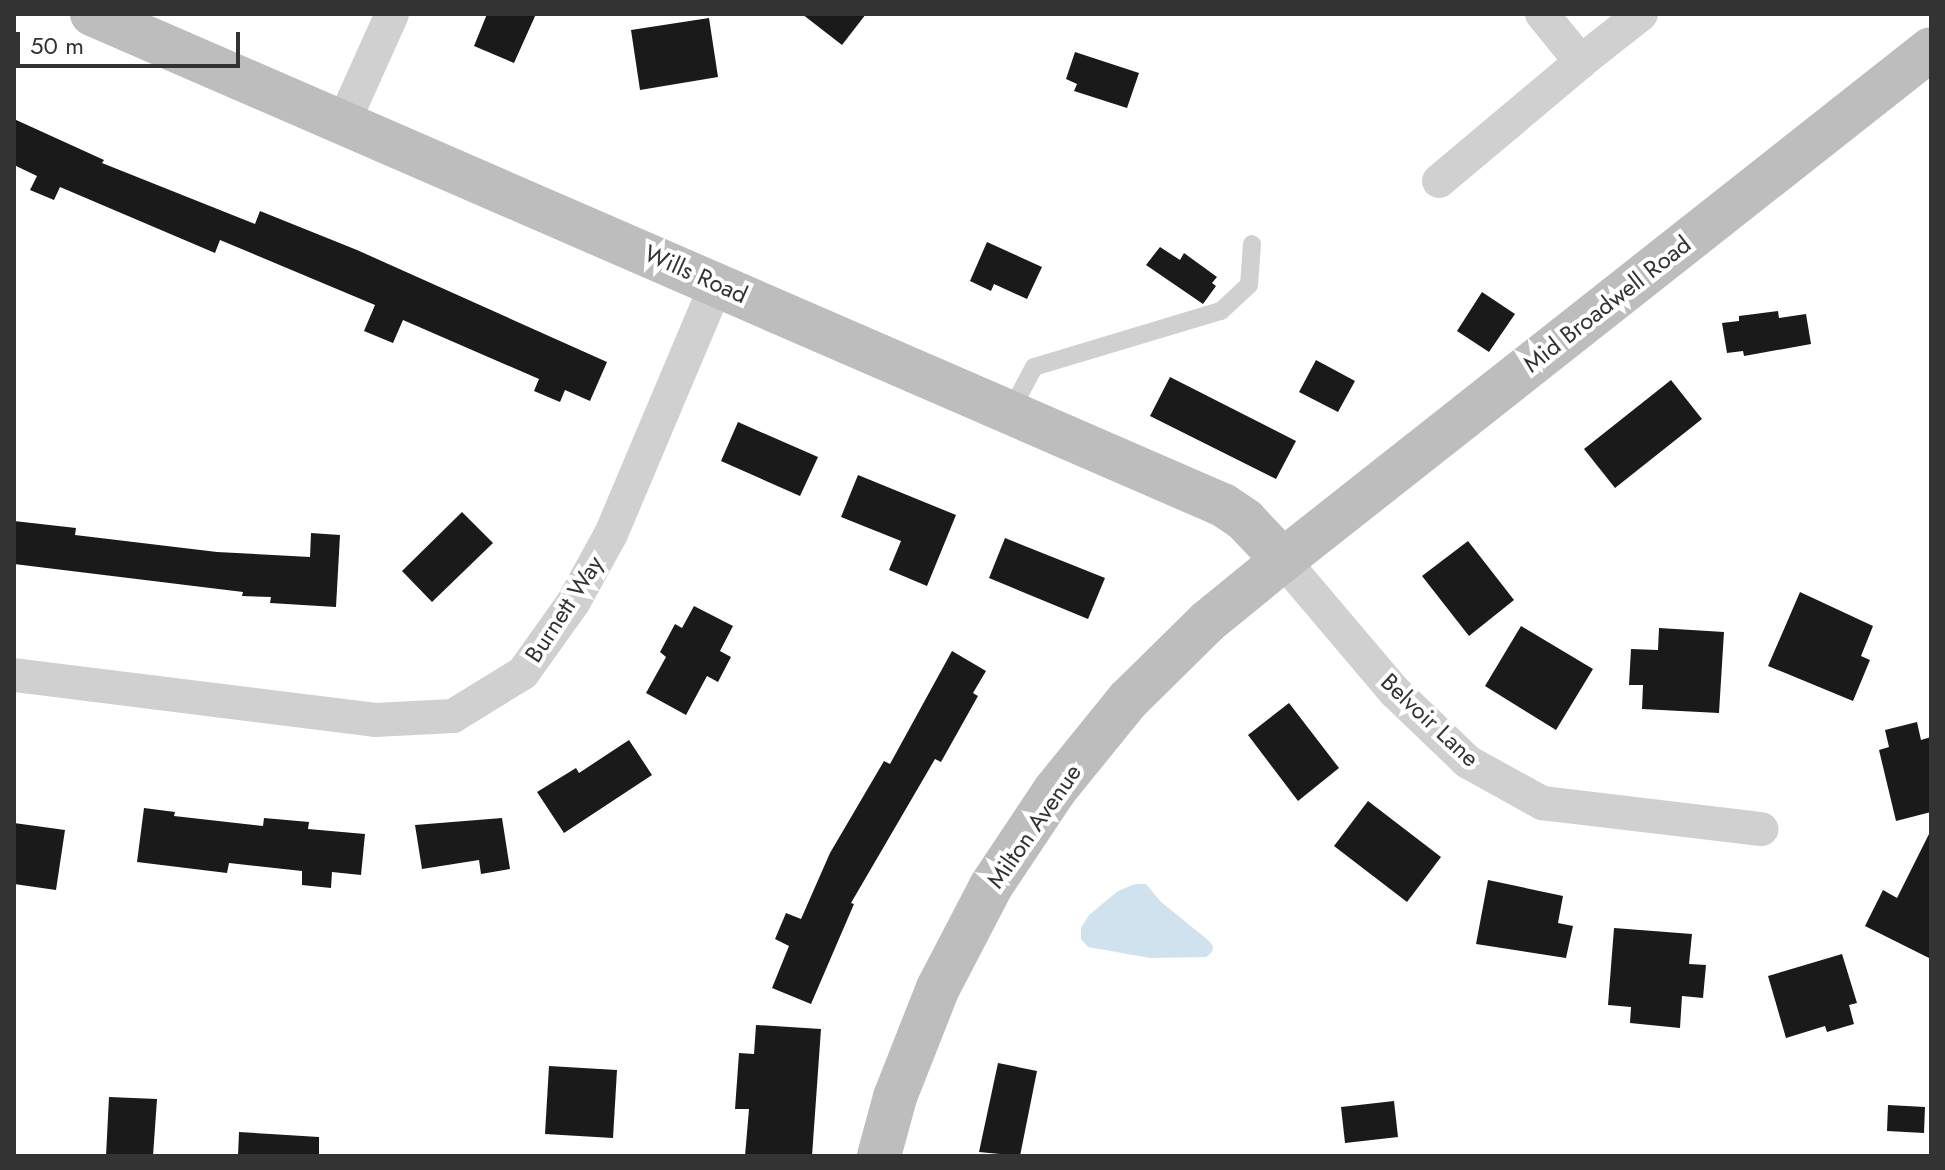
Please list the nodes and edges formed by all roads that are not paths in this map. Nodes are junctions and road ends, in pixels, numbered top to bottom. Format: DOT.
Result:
graph roads {
  1 [pos="392,14"];
  2 [pos="1542,14"];
  3 [pos="1641,14"];
  4 [pos="113,18"];
  5 [pos="1931,49"];
  6 [pos="1579,63"];
  7 [pos="344,121"];
  8 [pos="1439,181"];
  9 [pos="1252,244"];
  10 [pos="717,283"];
  11 [pos="1010,412"];
  12 [pos="1283,560"];
  13 [pos="14,675"];
  14 [pos="1761,829"];
  15 [pos="879,1156"];
  1 -- 7 [label="street"];
  2 -- 6 [label="street"];
  3 -- 6 [label="street"];
  4 -- 7 [label="street, Wills Road"];
  5 -- 12 [label="street, Mid Broadwell Road"];
  6 -- 8 [label="street"];
  7 -- 10 [label="street, Wills Road"];
  9 -- 11 [label="lane"];
  10 -- 11 [label="street, Wills Road"];
  10 -- 13 [label="street, Burnett Way"];
  11 -- 12 [label="street, Wills Road"];
  12 -- 14 [label="street, Belvoir Lane"];
  12 -- 15 [label="street, Milton Avenue"];
}
